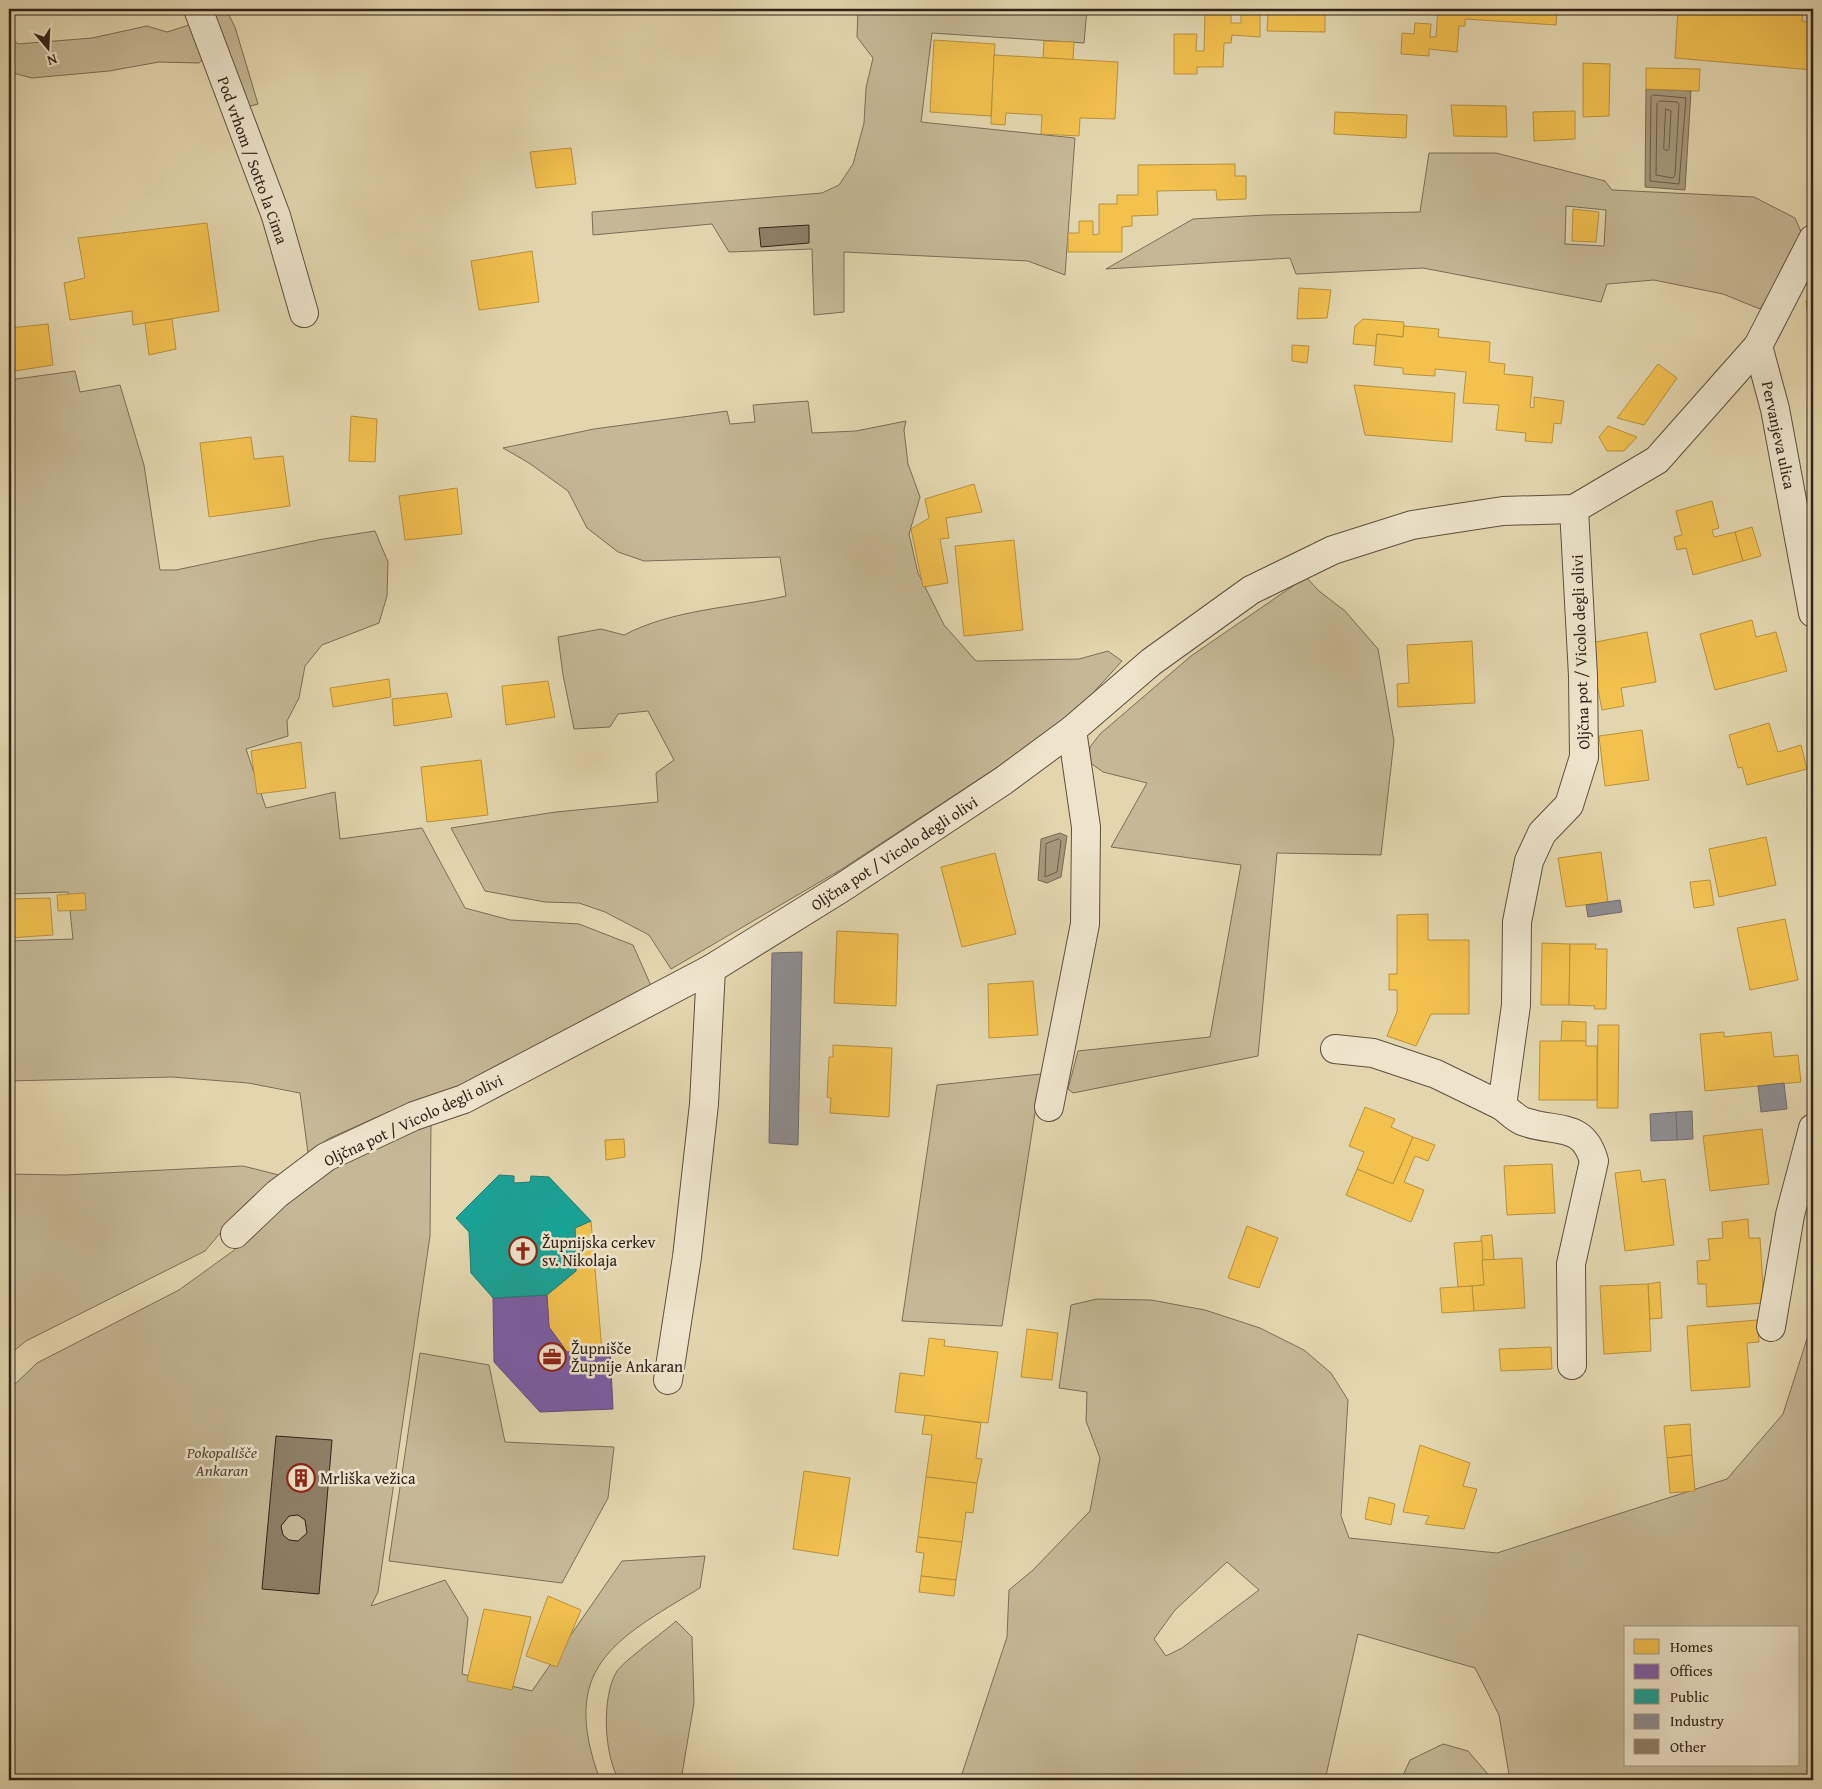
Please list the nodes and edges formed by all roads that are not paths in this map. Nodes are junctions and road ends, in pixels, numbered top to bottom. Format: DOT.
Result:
graph roads {
  1 [pos="198,9"];
  2 [pos="1813,239"];
  3 [pos="304,313"];
  4 [pos="1758,346"];
  5 [pos="1574,510"];
  6 [pos="1813,613"];
  7 [pos="1072,730"];
  8 [pos="711,969"];
  9 [pos="1334,1049"];
  10 [pos="1502,1106"];
  11 [pos="1049,1107"];
  12 [pos="1813,1128"];
  13 [pos="235,1234"];
  14 [pos="1771,1327"];
  15 [pos="1572,1365"];
  16 [pos="668,1380"];
  1 -- 3 [label="street, Pod vrhom / Sotto la Cima"];
  2 -- 4 [label="street"];
  4 -- 5 [label="street"];
  4 -- 6 [label="street, Pervanjeva ulica"];
  5 -- 7 [label="street, Oljčna pot / Vicolo degli olivi"];
  5 -- 10 [label="street, Oljčna pot / Vicolo degli olivi"];
  7 -- 8 [label="street, Oljčna pot / Vicolo degli olivi"];
  7 -- 11 [label="street"];
  8 -- 13 [label="street, Oljčna pot / Vicolo degli olivi"];
  8 -- 16 [label="street"];
  9 -- 10 [label="street"];
  10 -- 15 [label="street"];
  12 -- 14 [label="street"];
}
